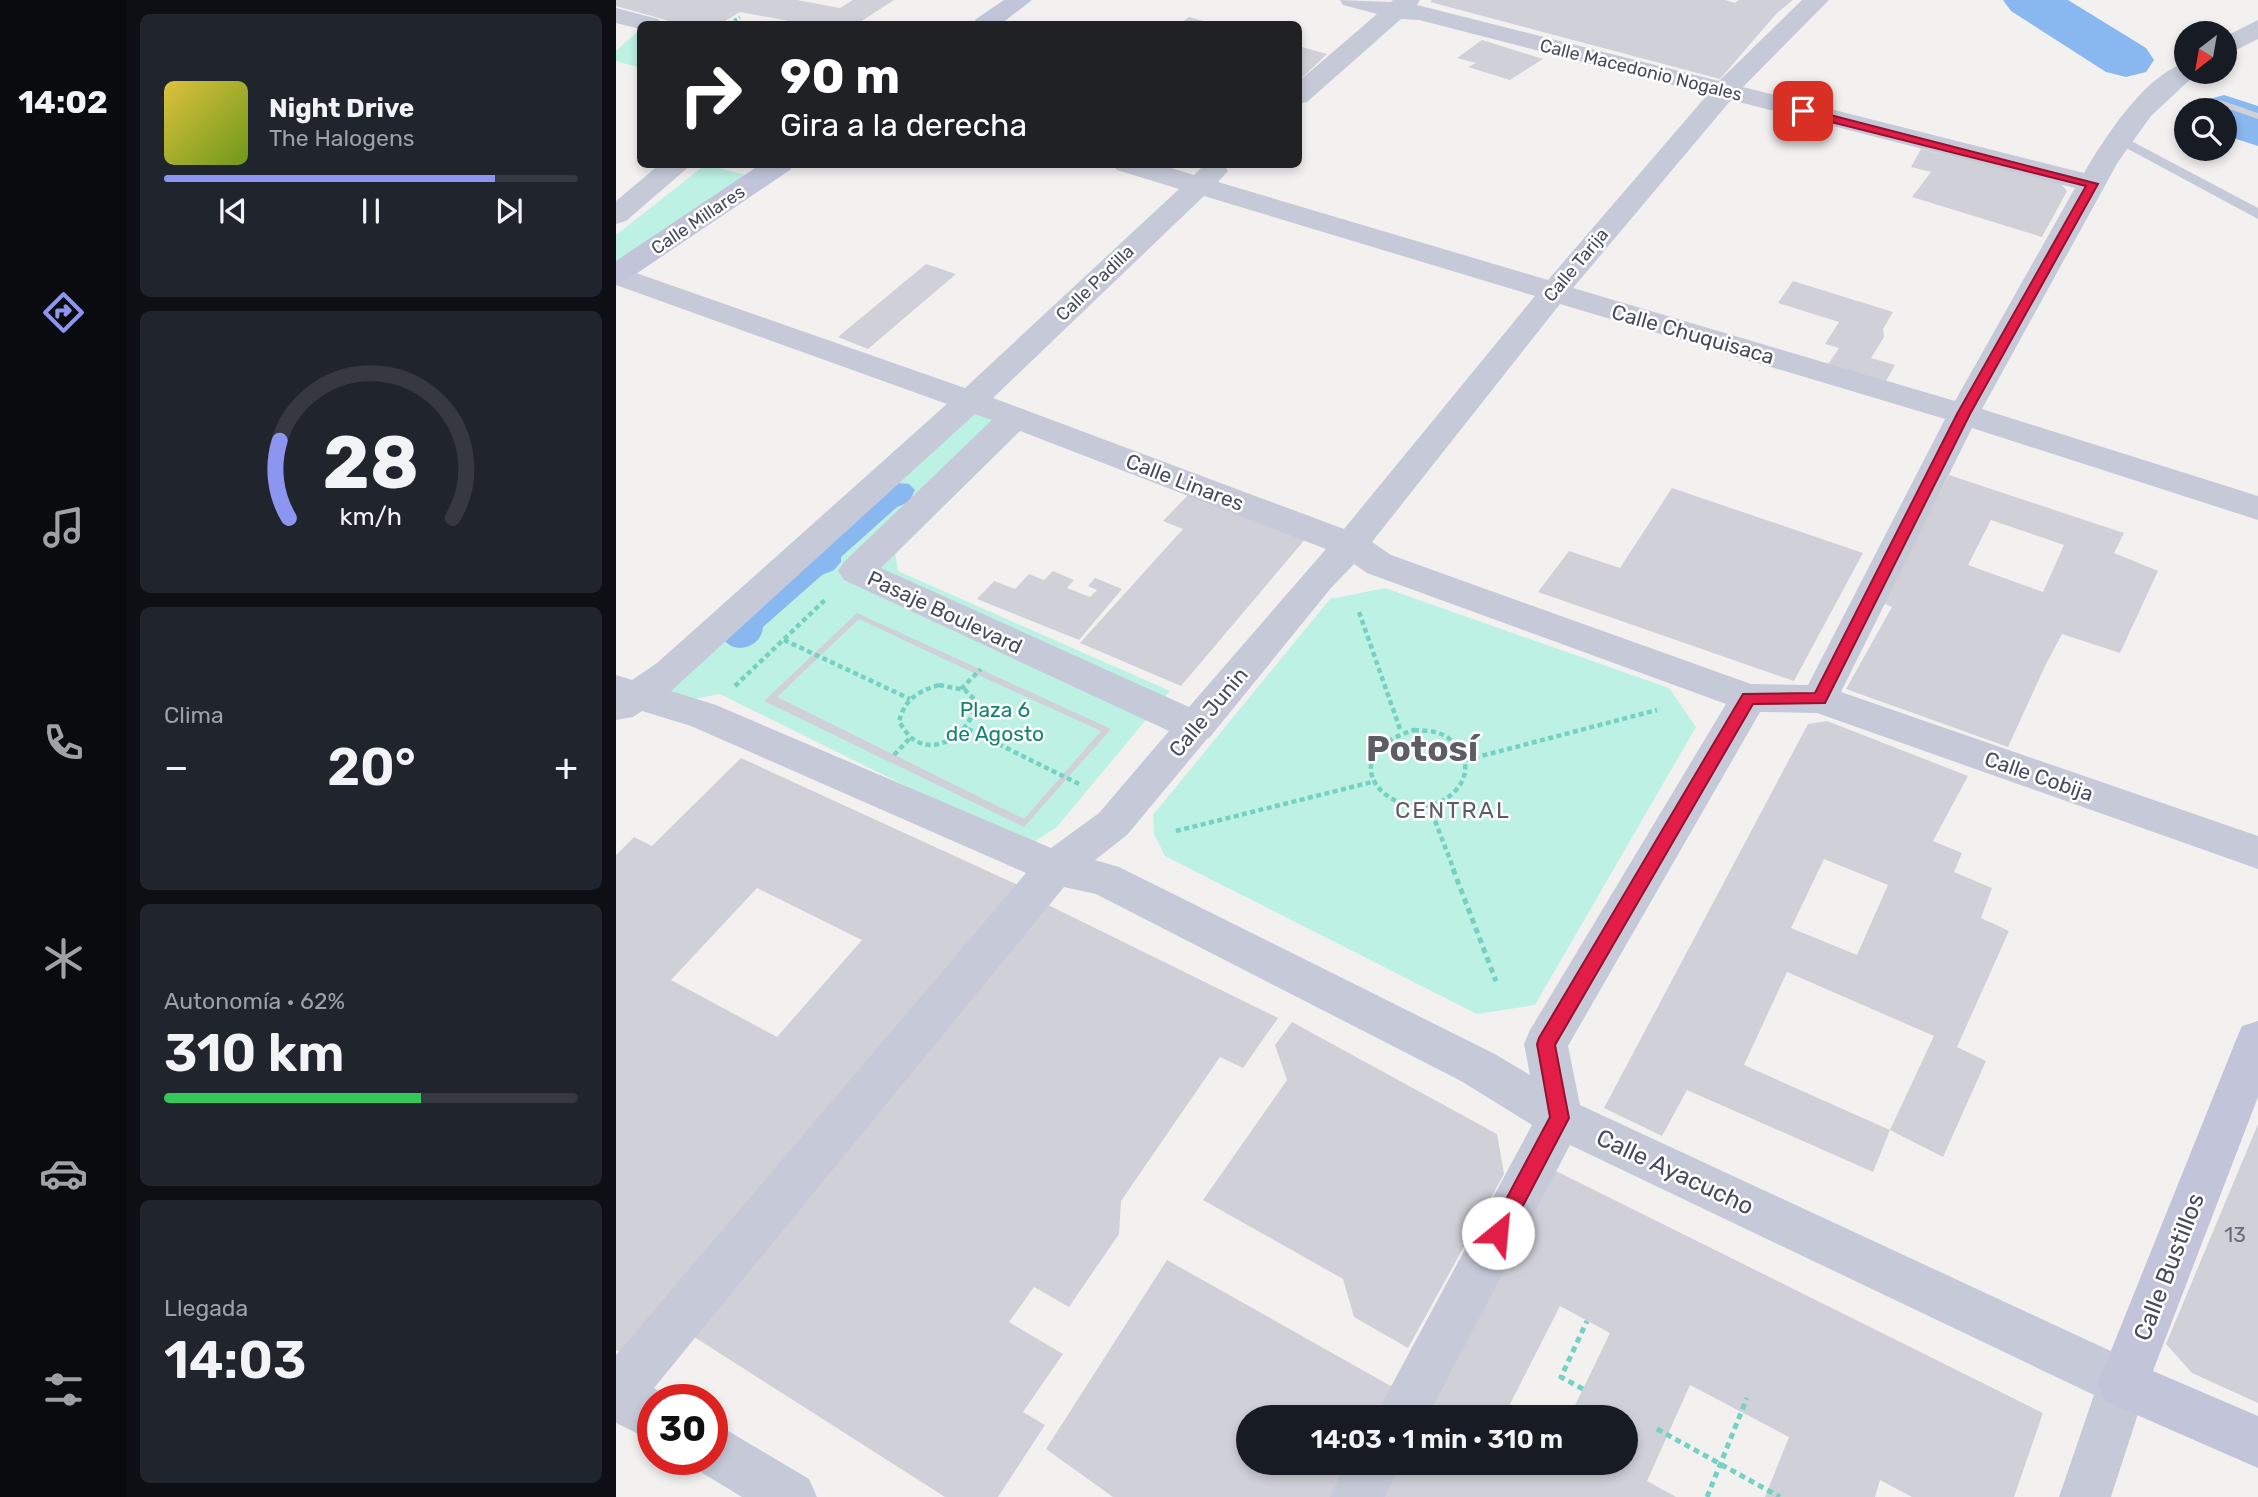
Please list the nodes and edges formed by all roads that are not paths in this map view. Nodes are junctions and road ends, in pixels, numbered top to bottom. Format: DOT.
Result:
graph roads {
  1 [pos="1020,0"];
  2 [pos="1352,0"];
  3 [pos="1817,0"];
  4 [pos="1401,5"];
  5 [pos="616,15"];
  6 [pos="638,21"];
  7 [pos="989,21"];
  8 [pos="2258,28"];
  9 [pos="2237,40"];
  10 [pos="2174,79"];
  11 [pos="1302,92"];
  12 [pos="1724,92"];
  13 [pos="2120,139"];
  14 [pos="673,168"];
  15 [pos="774,168"];
  16 [pos="1140,168"];
  17 [pos="1216,168"];
  18 [pos="2093,184"];
  19 [pos="1197,185"];
  20 [pos="2258,214"];
  21 [pos="616,215"];
  22 [pos="616,274"];
  23 [pos="1552,292"];
  24 [pos="970,402"];
  25 [pos="1963,414"];
  26 [pos="1015,417"];
  27 [pos="2258,508"];
  28 [pos="1351,545"];
  29 [pos="1749,698"];
  30 [pos="621,699"];
  31 [pos="1819,699"];
  32 [pos="1197,727"];
  33 [pos="2258,853"];
  34 [pos="1055,868"];
  35 [pos="2258,1040"];
  36 [pos="1560,1118"];
  37 [pos="2123,1382"];
  38 [pos="616,1394"];
  39 [pos="1406,1405"];
  40 [pos="637,1406"];
  41 [pos="2258,1442"];
  42 [pos="728,1460"];
  43 [pos="1368,1475"];
  44 [pos="791,1497"];
  45 [pos="1356,1497"];
  46 [pos="2085,1497"];
  1 -- 7 [label="main road"];
  2 -- 4 [label="street, Calle Macedonio Nogales"];
  3 -- 12 [label="street, Calle Tarija"];
  4 -- 11 [label="street"];
  4 -- 12 [label="street, Calle Macedonio Nogales"];
  5 -- 6 [label="street"];
  8 -- 9 [label="street"];
  10 -- 13 [label="street"];
  12 -- 18 [label="street, Calle Macedonio Nogales"];
  12 -- 23 [label="street, Calle Tarija"];
  13 -- 18 [label="street"];
  13 -- 20 [label="lane"];
  14 -- 21 [label="street"];
  15 -- 22 [label="main road, Calle Millares"];
  16 -- 19 [label="street, Calle Chuquisaca"];
  17 -- 19 [label="street, Calle Padilla"];
  18 -- 25 [label="street"];
  19 -- 23 [label="street, Calle Chuquisaca"];
  19 -- 24 [label="street, Calle Padilla"];
  22 -- 24 [label="street, Calle Linares"];
  23 -- 25 [label="street, Calle Chuquisaca"];
  23 -- 28 [label="street, Calle Tarija"];
  24 -- 26 [label="street, Calle Linares"];
  24 -- 30 [label="street"];
  25 -- 27 [label="street, Calle Chuquisaca"];
  25 -- 31 [label="street"];
  26 -- 28 [label="street, Calle Linares"];
  26 -- 32 [label="street, Pasaje Boulevard"];
  28 -- 29 [label="street, Calle Linares"];
  28 -- 32 [label="street, Calle Junin"];
  29 -- 31 [label="street, Calle Cobija"];
  29 -- 36 [label="street"];
  30 -- 34 [label="street, Calle Ayacucho"];
  31 -- 33 [label="street, Calle Cobija"];
  32 -- 34 [label="street, Calle Junin"];
  34 -- 36 [label="street, Calle Ayacucho"];
  34 -- 38 [label="street, Calle Junin"];
  35 -- 37 [label="main road, Calle Bustillos"];
  36 -- 37 [label="street, Calle Ayacucho"];
  36 -- 39 [label="street"];
  37 -- 41 [label="main road, Calle Ayacucho"];
  37 -- 46 [label="street, Calle Bustillos"];
  38 -- 40 [label="street"];
  42 -- 44 [label="street"];
  43 -- 45 [label="street"];
}
